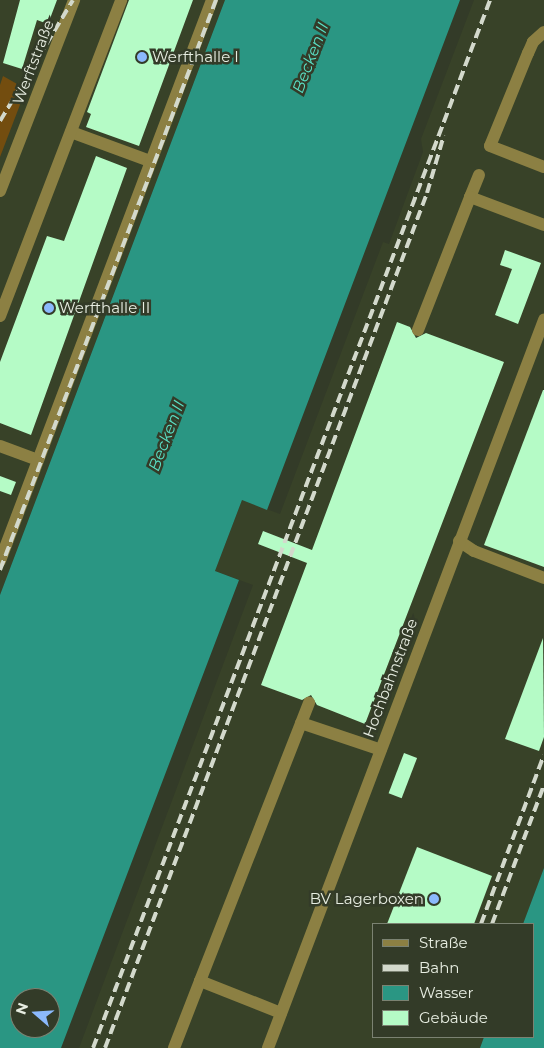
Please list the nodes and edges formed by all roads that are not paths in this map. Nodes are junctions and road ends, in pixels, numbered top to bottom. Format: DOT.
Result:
graph roads {
  1 [pos="74,0"];
  2 [pos="121,0"];
  3 [pos="212,0"];
  4 [pos="544,32"];
  5 [pos="71,132"];
  6 [pos="150,161"];
  7 [pos="544,167"];
  8 [pos="479,175"];
  9 [pos="0,191"];
  10 [pos="470,197"];
  11 [pos="544,226"];
  12 [pos="0,316"];
  13 [pos="544,320"];
  14 [pos="418,330"];
  15 [pos="0,446"];
  16 [pos="38,460"];
  17 [pos="459,541"];
  18 [pos="0,562"];
  19 [pos="544,578"];
  20 [pos="309,703"];
  21 [pos="301,723"];
  22 [pos="380,750"];
  23 [pos="200,981"];
  24 [pos="281,1013"];
  25 [pos="174,1048"];
  26 [pos="268,1048"];
  1 -- 9 [label="street, Werftstraße"];
  2 -- 5 [label="street"];
  3 -- 6 [label="street"];
  4 -- 7 [label="street"];
  5 -- 6 [label="street"];
  5 -- 12 [label="street"];
  6 -- 16 [label="street"];
  8 -- 10 [label="street"];
  10 -- 11 [label="street"];
  10 -- 14 [label="street"];
  13 -- 17 [label="street, Hochbahnstraße"];
  15 -- 16 [label="street"];
  16 -- 18 [label="street"];
  17 -- 19 [label="street"];
  17 -- 22 [label="street, Hochbahnstraße"];
  20 -- 21 [label="street"];
  21 -- 22 [label="street"];
  21 -- 23 [label="street"];
  22 -- 24 [label="street, Hochbahnstraße"];
  23 -- 24 [label="street"];
  23 -- 25 [label="street"];
  24 -- 26 [label="street, Hochbahnstraße"];
}
